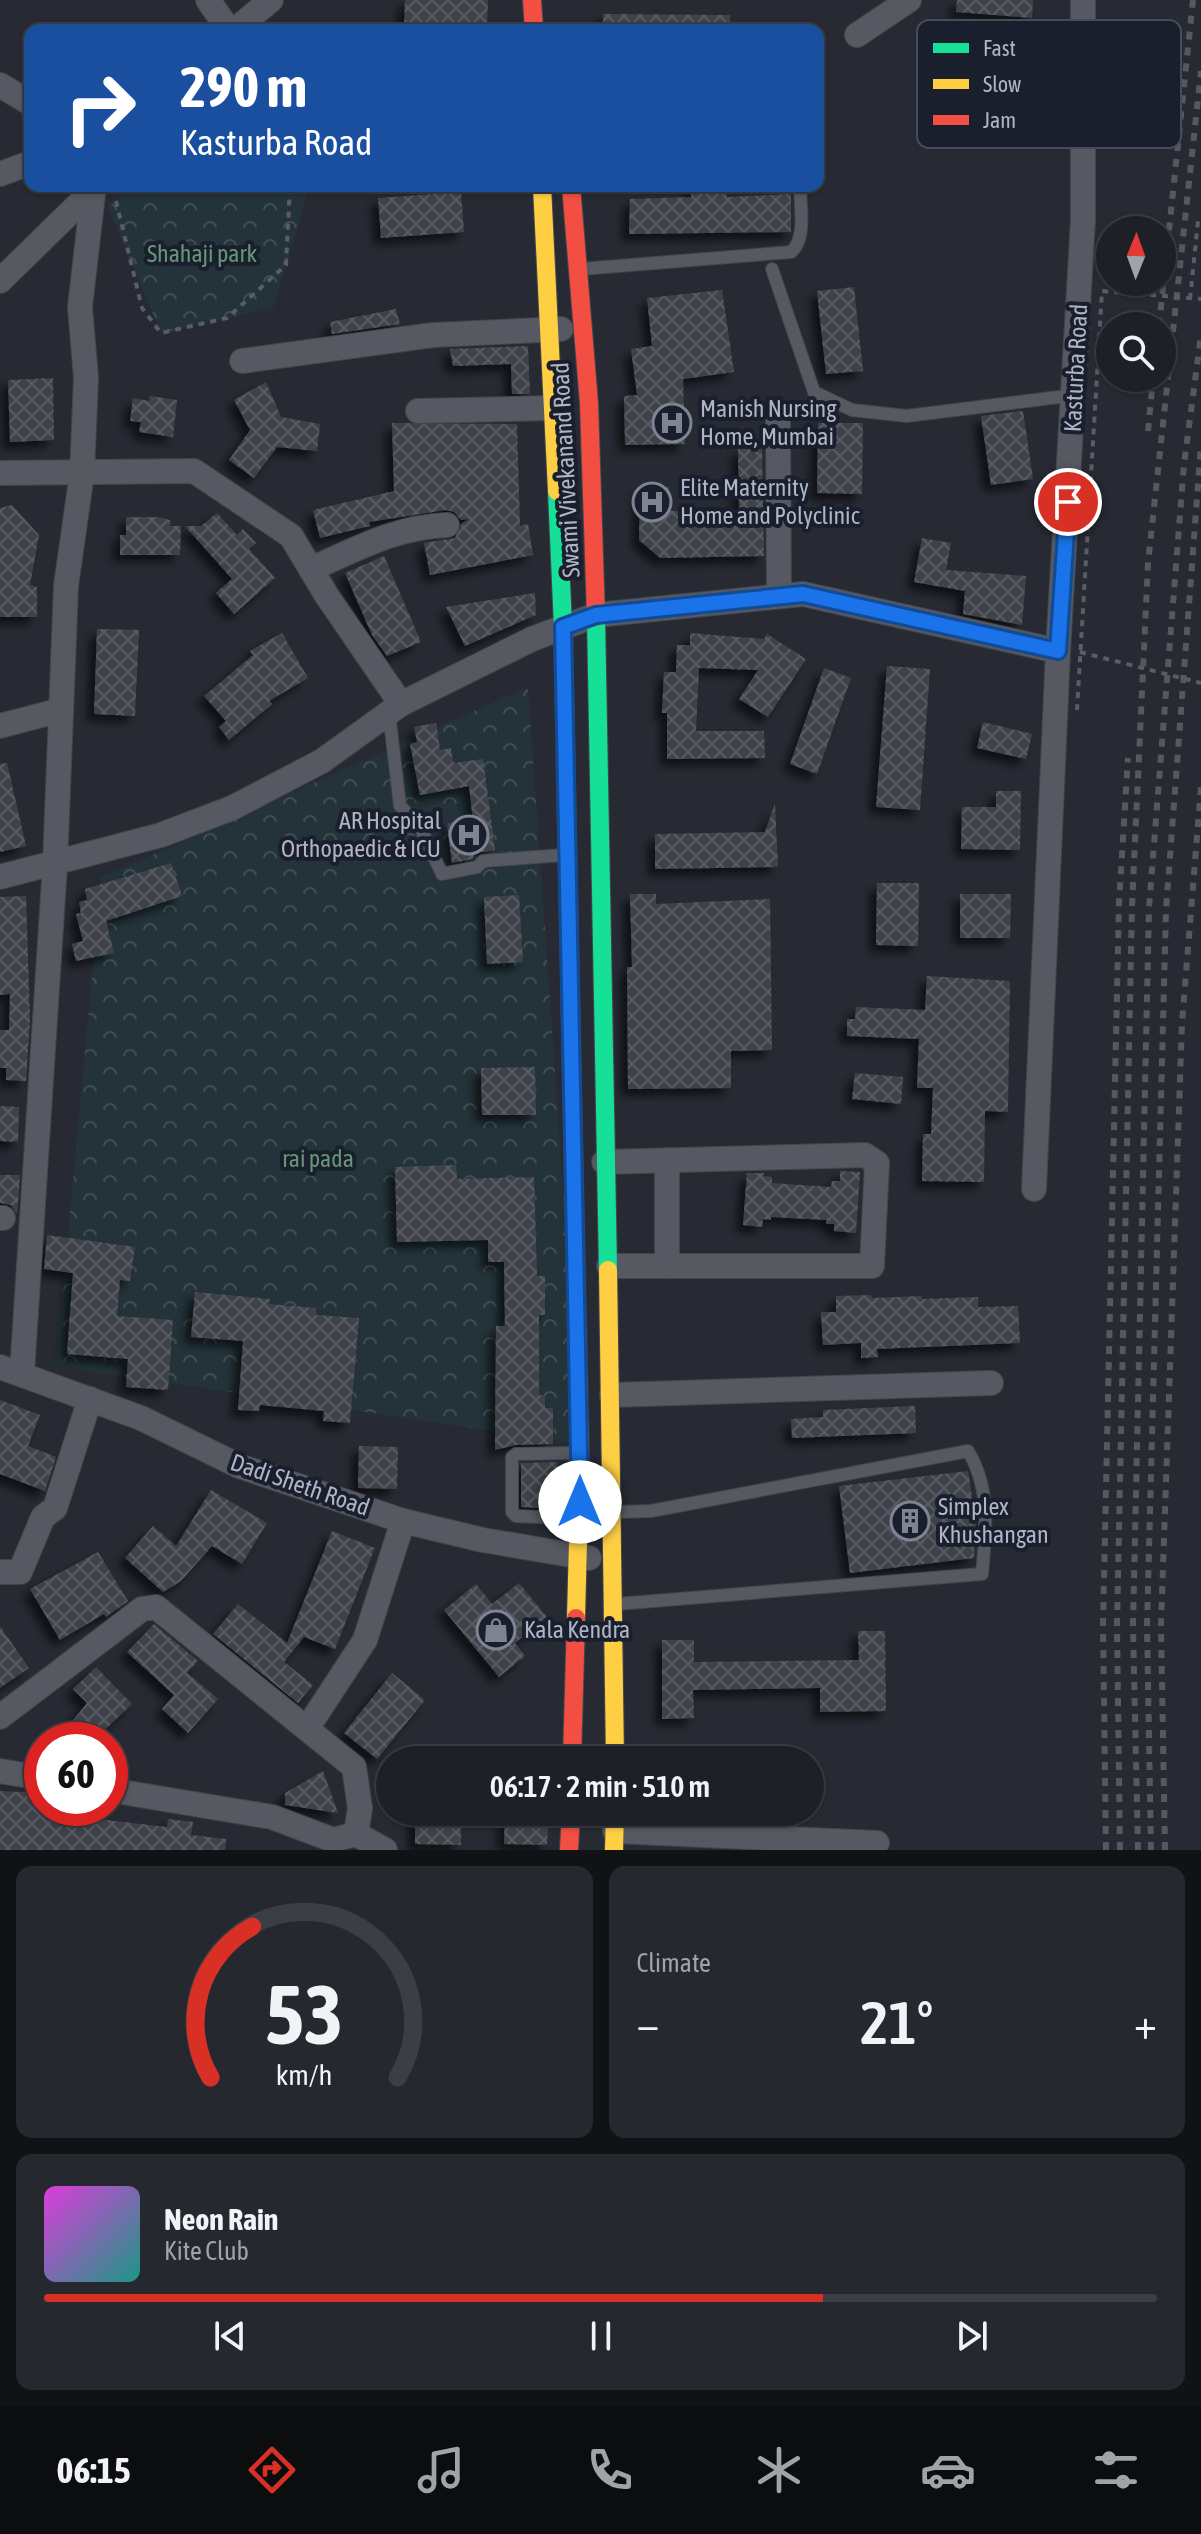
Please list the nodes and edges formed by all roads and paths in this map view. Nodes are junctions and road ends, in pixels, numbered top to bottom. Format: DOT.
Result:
graph roads {
  1 [pos="208,0"];
  2 [pos="251,0"];
  3 [pos="271,0"];
  4 [pos="532,0"];
  5 [pos="909,0"];
  6 [pos="226,24"];
  7 [pos="232,24"];
  8 [pos="235,24"];
  9 [pos="534,24"];
  10 [pos="857,35"];
  11 [pos="0,85"];
  12 [pos="24,99"];
  13 [pos="1083,148"];
  14 [pos="24,165"];
  15 [pos="0,174"];
  16 [pos="96,192"];
  17 [pos="98,192"];
  18 [pos="99,192"];
  19 [pos="290,192"];
  20 [pos="543,192"];
  21 [pos="570,192"];
  22 [pos="800,192"];
  23 [pos="1198,221"];
  24 [pos="772,269"];
  25 [pos="562,271"];
  26 [pos="0,281"];
  27 [pos="1190,299"];
  28 [pos="1201,299"];
  29 [pos="583,328"];
  30 [pos="551,330"];
  31 [pos="242,361"];
  32 [pos="1075,395"];
  33 [pos="553,408"];
  34 [pos="418,411"];
  35 [pos="778,419"];
  36 [pos="0,473"];
  37 [pos="82,473"];
  38 [pos="447,525"];
  39 [pos="311,569"];
  40 [pos="779,596"];
  41 [pos="596,615"];
  42 [pos="563,627"];
  43 [pos="1069,651"];
  44 [pos="1201,683"];
  45 [pos="395,709"];
  46 [pos="61,710"];
  47 [pos="1077,710"];
  48 [pos="0,726"];
  49 [pos="566,855"];
  50 [pos="55,865"];
  51 [pos="0,877"];
  52 [pos="667,1160"];
  53 [pos="604,1162"];
  54 [pos="1034,1189"];
  55 [pos="667,1265"];
  56 [pos="609,1266"];
  57 [pos="11,1370"];
  58 [pos="991,1383"];
  59 [pos="612,1395"];
  60 [pos="90,1399"];
  61 [pos="578,1465"];
  62 [pos="613,1512"];
  63 [pos="562,1518"];
  64 [pos="403,1521"];
  65 [pos="570,1556"];
  66 [pos="613,1561"];
  67 [pos="0,1572"];
  68 [pos="614,1604"];
  69 [pos="0,1717"];
  70 [pos="308,1727"];
  71 [pos="572,1746"];
  72 [pos="615,1746"];
  73 [pos="0,1771"];
  74 [pos="24,1775"];
  75 [pos="128,1793"];
  76 [pos="570,1826"];
  77 [pos="615,1831"];
  78 [pos="356,1834"];
  79 [pos="877,1843"];
  80 [pos="385,1850"];
  81 [pos="569,1850"];
  1 -- 6 [label="street"];
  2 -- 7 [label="street"];
  3 -- 8 [label="street"];
  4 -- 9 [label="main road"];
  5 -- 10 [label="street"];
  11 -- 12 [label="street"];
  13 -- 32 [label="street, Kasturba Road"];
  14 -- 15 [label="street"];
  16 -- 26 [label="street"];
  17 -- 37 [label="street"];
  18 -- 19 [label="path"];
  20 -- 25 [label="main road, Swami Vivekanand Road"];
  21 -- 25 [label="main road, Swami Vivekanand Road"];
  22 -- 25 [label="lane"];
  23 -- 27 [label="path"];
  24 -- 32 [label="lane"];
  25 -- 29 [label="main road, Swami Vivekanand Road"];
  25 -- 30 [label="main road, Swami Vivekanand Road"];
  27 -- 28 [label="path, bridge"];
  27 -- 43 [label="path, bridge"];
  29 -- 30 [label="street"];
  29 -- 41 [label="main road, Swami Vivekanand Road"];
  30 -- 31 [label="street"];
  30 -- 33 [label="main road, Swami Vivekanand Road"];
  32 -- 43 [label="street, Kasturba Road"];
  33 -- 34 [label="street"];
  33 -- 42 [label="main road, Swami Vivekanand Road"];
  35 -- 40 [label="street"];
  36 -- 37 [label="street"];
  37 -- 39 [label="street"];
  37 -- 46 [label="street"];
  38 -- 39 [label="street"];
  39 -- 45 [label="street"];
  40 -- 41 [label="street"];
  40 -- 43 [label="street"];
  41 -- 42 [label="street"];
  41 -- 53 [label="main road, Swami Vivekanand Road"];
  42 -- 45 [label="street"];
  42 -- 49 [label="main road, Swami Vivekanand Road"];
  43 -- 44 [label="path, bridge"];
  43 -- 47 [label="path, bridge"];
  43 -- 54 [label="street, Kasturba Road"];
  45 -- 49 [label="lane"];
  45 -- 50 [label="street"];
  46 -- 48 [label="street"];
  46 -- 50 [label="street"];
  49 -- 61 [label="main road, Swami Vivekanand Road"];
  50 -- 51 [label="street"];
  50 -- 57 [label="street"];
  52 -- 53 [label="street"];
  52 -- 55 [label="street"];
  52 -- 55 [label="street"];
  53 -- 56 [label="main road, Swami Vivekanand Road"];
  55 -- 56 [label="street"];
  56 -- 59 [label="main road, Swami Vivekanand Road"];
  57 -- 60 [label="street, Dadi Sheth Road"];
  58 -- 59 [label="street"];
  59 -- 62 [label="main road, Swami Vivekanand Road"];
  60 -- 64 [label="street, Dadi Sheth Road"];
  60 -- 67 [label="street"];
  61 -- 63 [label="lane"];
  61 -- 63 [label="lane"];
  61 -- 65 [label="main road, Swami Vivekanand Road"];
  62 -- 66 [label="main road, Swami Vivekanand Road"];
  62 -- 68 [label="lane"];
  63 -- 65 [label="lane"];
  64 -- 65 [label="street, Dadi Sheth Road"];
  64 -- 70 [label="street"];
  65 -- 66 [label="street, Dadi Sheth Road"];
  65 -- 71 [label="main road, Swami Vivekanand Road"];
  66 -- 68 [label="main road, Swami Vivekanand Road"];
  68 -- 72 [label="main road, Swami Vivekanand Road"];
  69 -- 70 [label="street"];
  70 -- 78 [label="street"];
  73 -- 74 [label="street"];
  75 -- 78 [label="street"];
  76 -- 81 [label="main road"];
  77 -- 79 [label="street"];
  78 -- 80 [label="street"];
}
